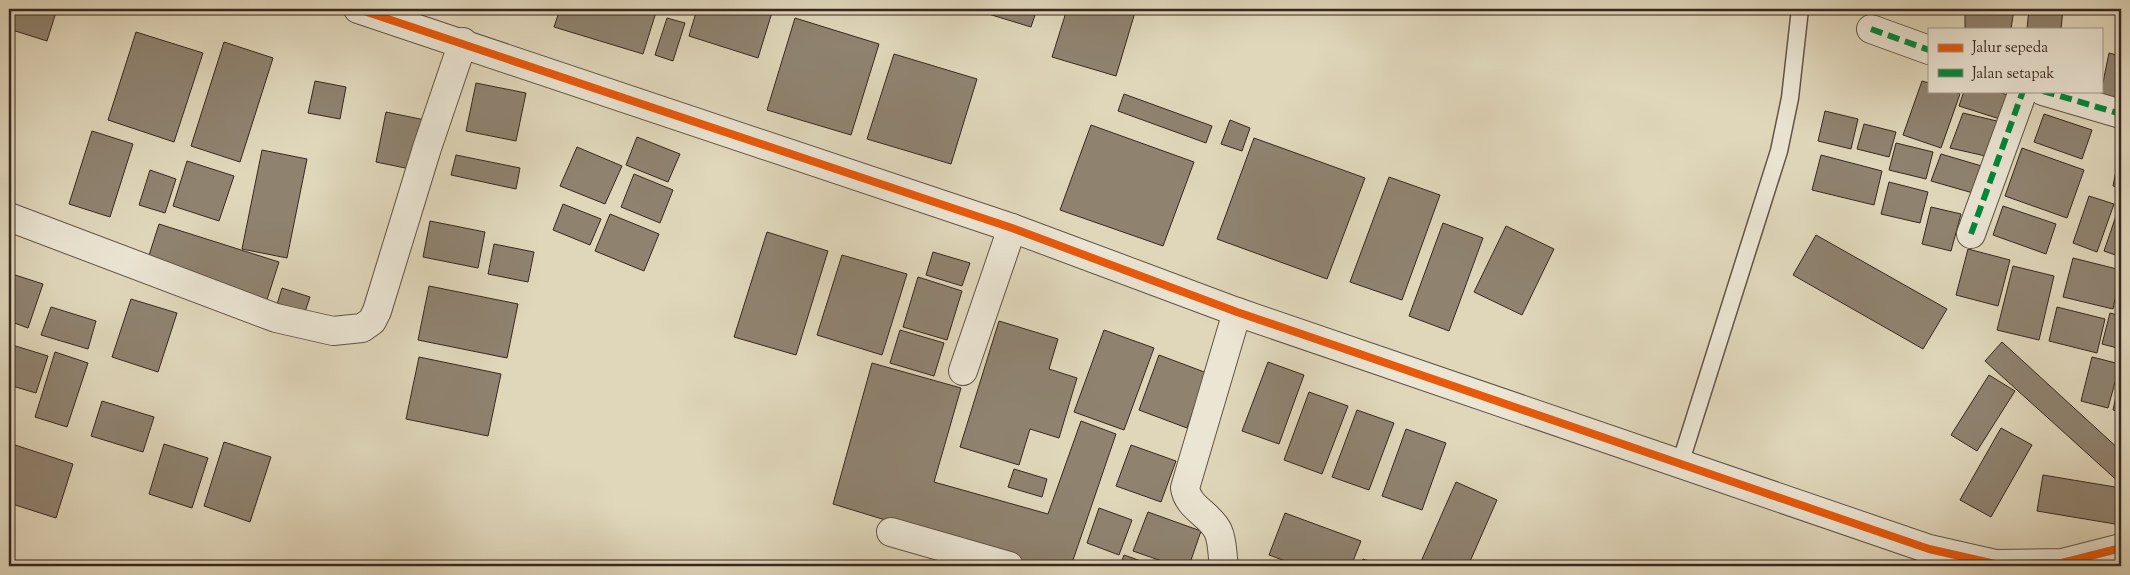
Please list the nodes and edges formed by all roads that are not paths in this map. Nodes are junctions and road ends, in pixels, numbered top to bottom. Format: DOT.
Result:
graph roads {
  1 [pos="358,9"];
  2 [pos="1800,9"];
  3 [pos="1871,28"];
  4 [pos="463,42"];
  5 [pos="1928,50"];
  6 [pos="2023,92"];
  7 [pos="2046,92"];
  8 [pos="2121,114"];
  9 [pos="9,217"];
  10 [pos="1012,228"];
  11 [pos="1971,234"];
  12 [pos="1237,312"];
  13 [pos="963,371"];
  14 [pos="1680,464"];
  15 [pos="891,532"];
  16 [pos="2121,548"];
  17 [pos="1009,566"];
  18 [pos="1224,566"];
  1 -- 4 [label="street"];
  2 -- 14 [label="lane"];
  3 -- 5 [label="street"];
  4 -- 9 [label="street"];
  4 -- 10 [label="street"];
  6 -- 11 [label="street"];
  7 -- 8 [label="street"];
  10 -- 12 [label="street"];
  10 -- 13 [label="street"];
  12 -- 14 [label="street"];
  12 -- 18 [label="street"];
  14 -- 16 [label="street"];
  15 -- 17 [label="street"];
}
